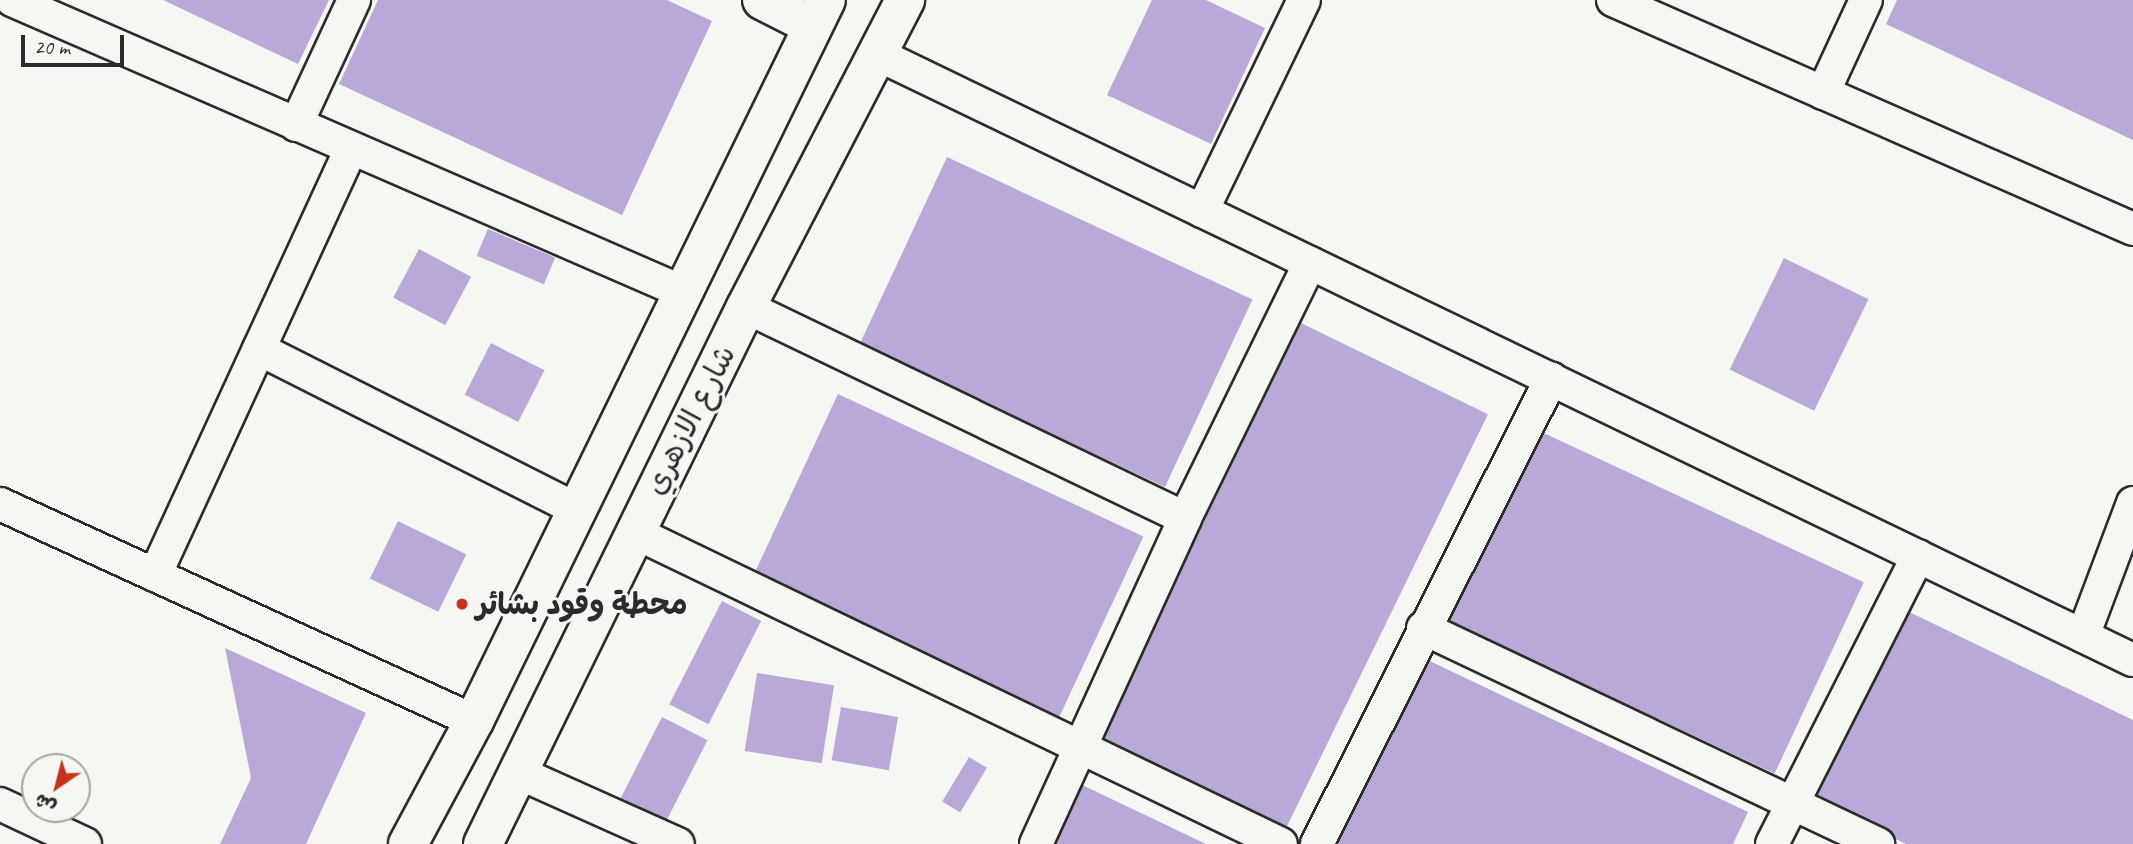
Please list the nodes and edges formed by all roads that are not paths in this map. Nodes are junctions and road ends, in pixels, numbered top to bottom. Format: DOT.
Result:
graph roads {
  1 [pos="12,0"];
  2 [pos="354,0"];
  3 [pos="762,0"];
  4 [pos="905,0"];
  5 [pos="1304,0"];
  6 [pos="1613,0"];
  7 [pos="1866,0"];
  8 [pos="819,13"];
  9 [pos="879,55"];
  10 [pos="1823,93"];
  11 [pos="296,125"];
  12 [pos="351,149"];
  13 [pos="1202,211"];
  14 [pos="2133,229"];
  15 [pos="1310,263"];
  16 [pos="683,292"];
  17 [pos="747,307"];
  18 [pos="259,349"];
  19 [pos="1551,379"];
  20 [pos="2133,503"];
  21 [pos="0,504"];
  22 [pos="576,509"];
  23 [pos="1185,519"];
  24 [pos="634,532"];
  25 [pos="1918,556"];
  26 [pos="155,575"];
  27 [pos="1423,628"];
  28 [pos="2083,636"];
  29 [pos="2133,660"];
  30 [pos="474,721"];
  31 [pos="1083,749"];
  32 [pos="519,773"];
  33 [pos="1792,803"];
  34 [pos="0,804"];
  35 [pos="85,844"];
  36 [pos="408,844"];
  37 [pos="483,844"];
  38 [pos="678,844"];
  39 [pos="1036,844"];
  40 [pos="1281,844"];
  41 [pos="1317,844"];
  42 [pos="1772,844"];
  43 [pos="1878,844"];
  1 -- 11 [label="street"];
  2 -- 11 [label="street"];
  3 -- 8 [label="street"];
  4 -- 9 [label="street, شارع الازهري"];
  5 -- 13 [label="street"];
  6 -- 10 [label="street"];
  7 -- 10 [label="street"];
  8 -- 16 [label="street, شارع الازهري"];
  9 -- 13 [label="street"];
  9 -- 17 [label="street, شارع الازهري"];
  10 -- 14 [label="street"];
  11 -- 12 [label="street"];
  12 -- 16 [label="street"];
  12 -- 18 [label="street"];
  13 -- 15 [label="street"];
  15 -- 19 [label="street"];
  15 -- 23 [label="street"];
  16 -- 22 [label="street, شارع الازهري"];
  17 -- 23 [label="street"];
  17 -- 24 [label="street, شارع الازهري"];
  18 -- 22 [label="street"];
  18 -- 26 [label="street"];
  19 -- 25 [label="street"];
  19 -- 27 [label="street"];
  20 -- 28 [label="street"];
  21 -- 26 [label="street"];
  22 -- 30 [label="street, شارع الازهري"];
  23 -- 31 [label="street"];
  24 -- 31 [label="street"];
  24 -- 32 [label="street, شارع الازهري"];
  25 -- 28 [label="street"];
  25 -- 33 [label="street"];
  26 -- 30 [label="street"];
  27 -- 33 [label="street"];
  27 -- 41 [label="street"];
  28 -- 29 [label="street"];
  30 -- 36 [label="street, شارع الازهري"];
  31 -- 39 [label="street"];
  31 -- 40 [label="street"];
  32 -- 37 [label="street, شارع الازهري"];
  32 -- 38 [label="street"];
  33 -- 42 [label="street"];
  33 -- 43 [label="street"];
  34 -- 35 [label="street"];
}
